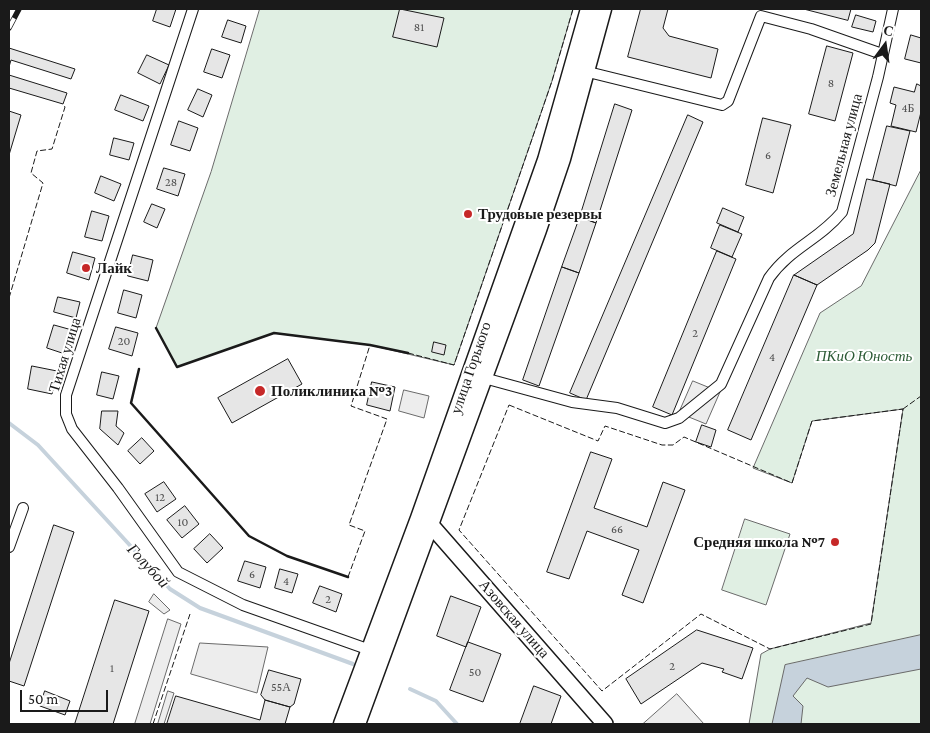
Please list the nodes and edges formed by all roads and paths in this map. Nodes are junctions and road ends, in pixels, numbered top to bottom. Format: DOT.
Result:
graph roads {
  1 [pos="193,9"];
  2 [pos="589,9"];
  3 [pos="604,9"];
  4 [pos="892,9"];
  5 [pos="882,54"];
  6 [pos="580,70"];
  7 [pos="484,378"];
  8 [pos="23,508"];
  9 [pos="425,521"];
  10 [pos="9,546"];
  11 [pos="370,650"];
  12 [pos="342,724"];
  13 [pos="357,724"];
  14 [pos="605,724"];
  1 -- 11 [label="street, Тихая улица"];
  2 -- 6 [label="main road, улица Горького"];
  3 -- 6 [label="main road, улица Горького"];
  4 -- 5 [label="street, Земельная улица"];
  5 -- 6 [label="street"];
  5 -- 7 [label="street, Земельная улица"];
  6 -- 7 [label="main road, улица Горького"];
  6 -- 9 [label="main road, улица Горького"];
  7 -- 9 [label="main road, улица Горького"];
  8 -- 10 [label="street"];
  9 -- 11 [label="main road, улица Горького"];
  9 -- 13 [label="main road, улица Горького"];
  9 -- 14 [label="main road, Азовская улица"];
  11 -- 12 [label="main road, улица Горького"];
}
